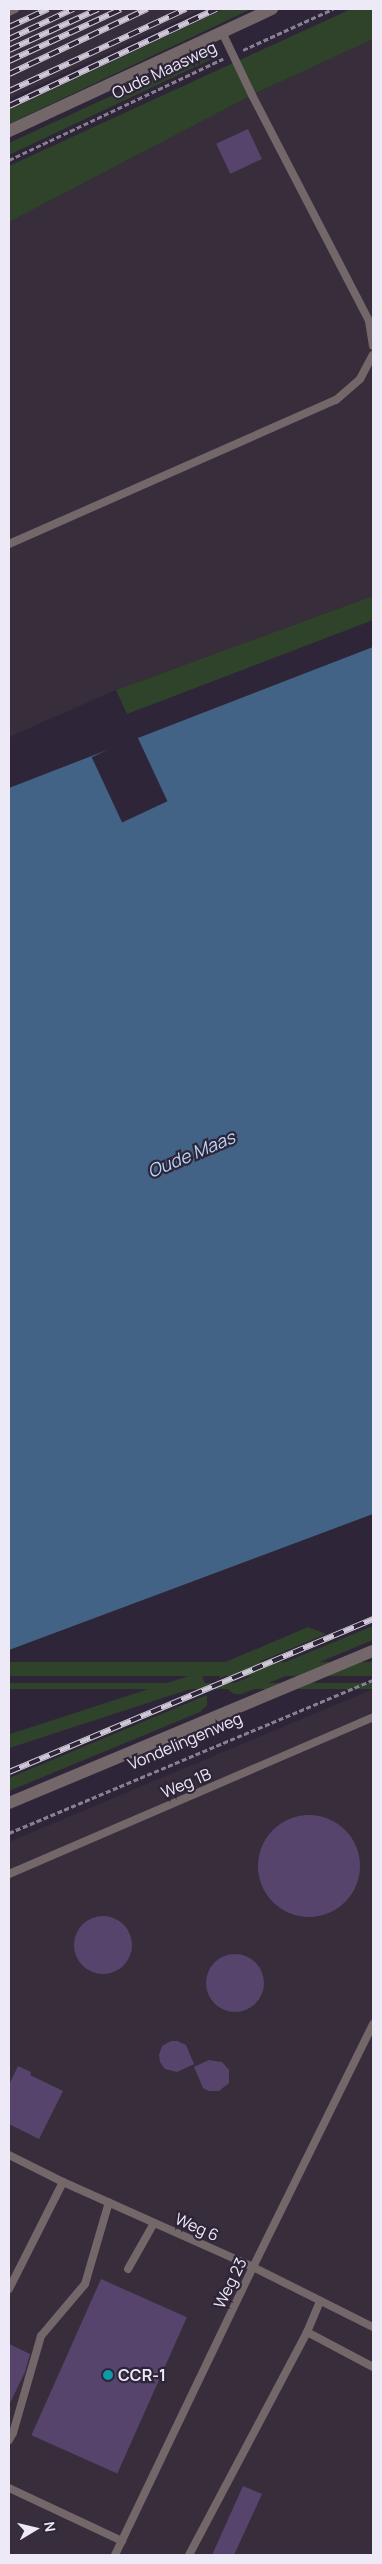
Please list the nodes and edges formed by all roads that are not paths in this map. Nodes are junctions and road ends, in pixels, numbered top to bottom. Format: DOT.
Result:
graph roads {
  1 [pos="15,9"];
  2 [pos="272,9"];
  3 [pos="9,12"];
  4 [pos="222,32"];
  5 [pos="9,131"];
  6 [pos="373,346"];
  7 [pos="373,355"];
  8 [pos="9,544"];
  9 [pos="373,1651"];
  10 [pos="373,1717"];
  11 [pos="9,1803"];
  12 [pos="9,1874"];
  13 [pos="373,2024"];
  14 [pos="9,2155"];
  15 [pos="63,2182"];
  16 [pos="109,2202"];
  17 [pos="154,2223"];
  18 [pos="253,2267"];
  19 [pos="128,2269"];
  20 [pos="9,2289"];
  21 [pos="320,2302"];
  22 [pos="373,2327"];
  23 [pos="307,2332"];
  24 [pos="373,2367"];
  25 [pos="9,2440"];
  26 [pos="9,2488"];
  27 [pos="122,2541"];
  28 [pos="115,2555"];
  29 [pos="189,2555"];
  1 -- 3 [label="lane"];
  2 -- 4 [label="street, Oude Maasweg"];
  4 -- 5 [label="street, Oude Maasweg"];
  4 -- 6 [label="lane"];
  7 -- 8 [label="lane"];
  9 -- 11 [label="street, Vondelingenweg"];
  10 -- 12 [label="lane, Weg 1B"];
  13 -- 18 [label="lane, Weg 23"];
  14 -- 15 [label="lane, Weg 6"];
  15 -- 16 [label="lane, Weg 6"];
  15 -- 20 [label="lane"];
  16 -- 17 [label="lane, Weg 6"];
  16 -- 25 [label="lane"];
  17 -- 18 [label="lane, Weg 6"];
  17 -- 19 [label="lane"];
  18 -- 21 [label="lane, Weg 6"];
  18 -- 27 [label="lane, Weg 23"];
  21 -- 22 [label="lane, Weg 6"];
  21 -- 23 [label="lane"];
  23 -- 24 [label="lane"];
  23 -- 29 [label="lane"];
  26 -- 27 [label="lane"];
  27 -- 28 [label="lane, Weg 23"];
}
